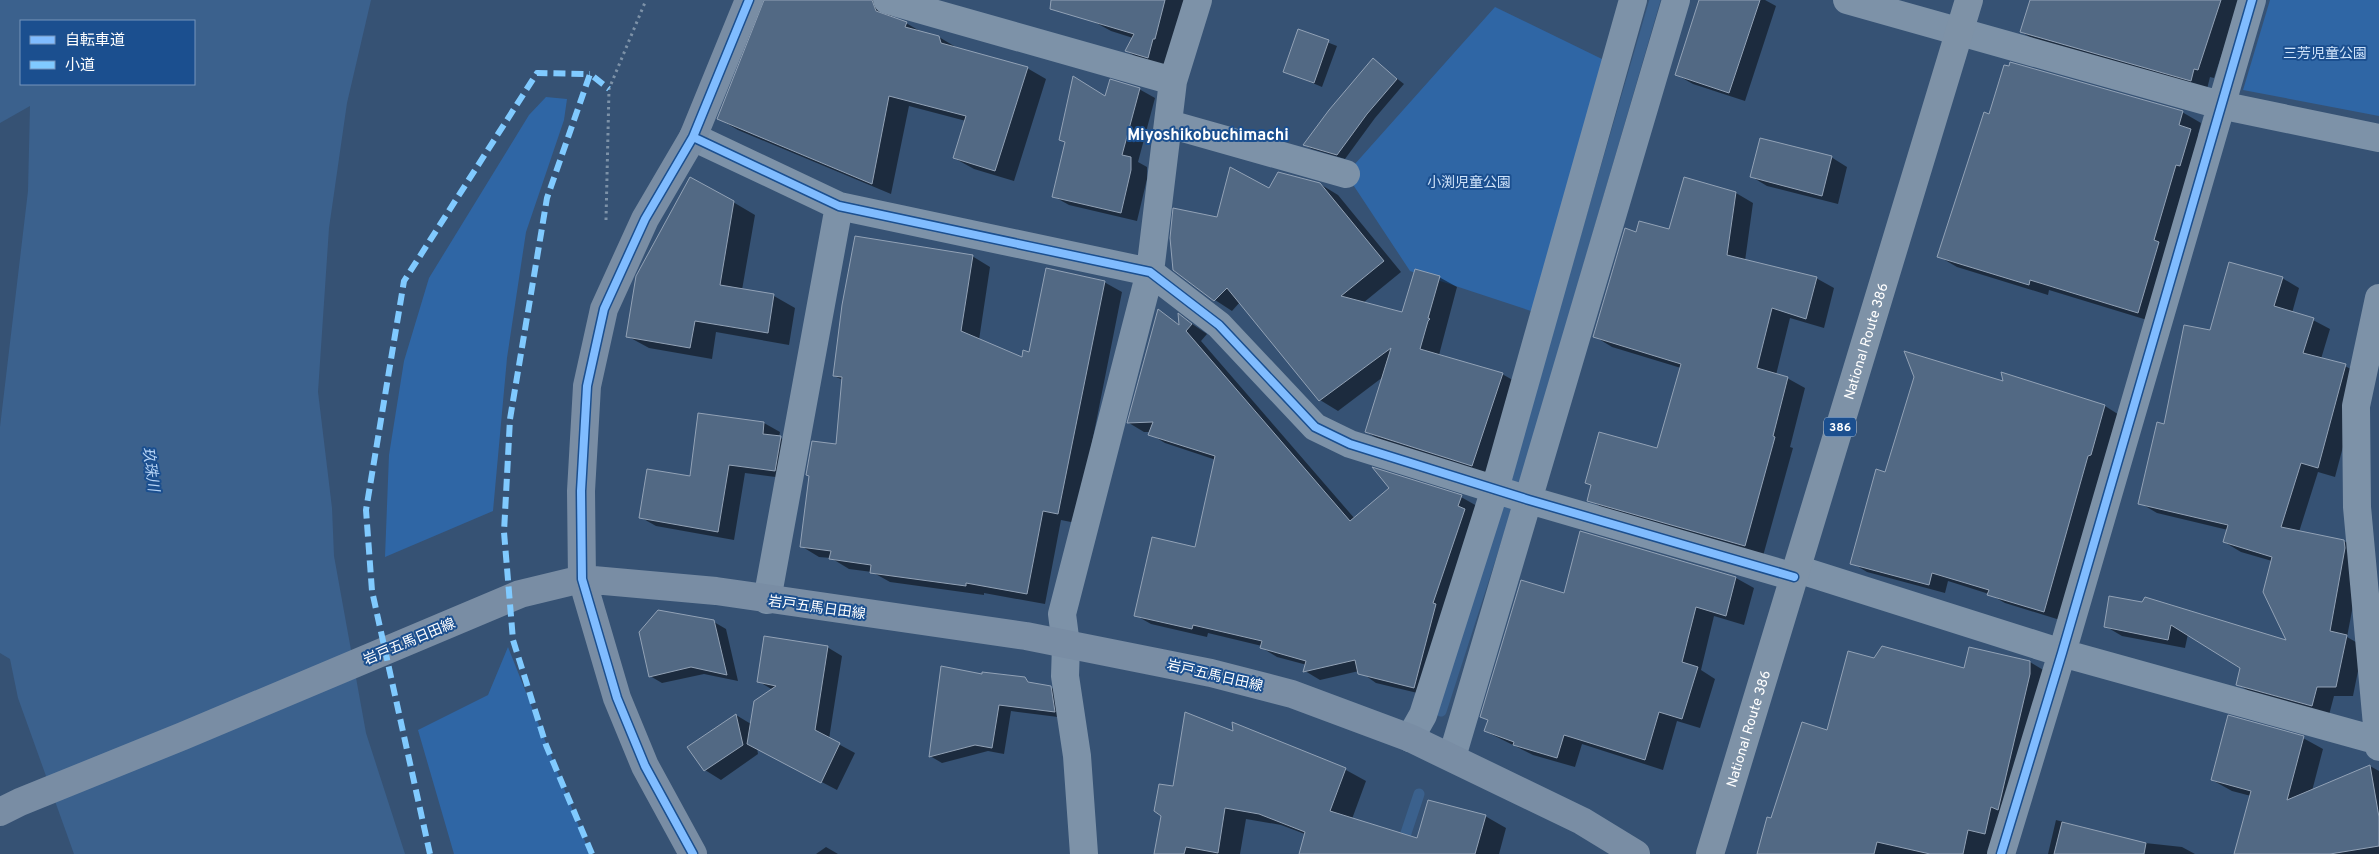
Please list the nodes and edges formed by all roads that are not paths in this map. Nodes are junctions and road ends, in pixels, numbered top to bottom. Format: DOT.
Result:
graph roads {
  1 [pos="749,0"];
  2 [pos="887,0"];
  3 [pos="1198,0"];
  4 [pos="1633,0"];
  5 [pos="1676,0"];
  6 [pos="1847,0"];
  7 [pos="1969,0"];
  8 [pos="2252,0"];
  9 [pos="1960,32"];
  10 [pos="1174,81"];
  11 [pos="2220,105"];
  12 [pos="1168,124"];
  13 [pos="694,137"];
  14 [pos="2379,138"];
  15 [pos="1346,174"];
  16 [pos="839,206"];
  17 [pos="1150,272"];
  18 [pos="2379,298"];
  19 [pos="1495,489"];
  20 [pos="1529,500"];
  21 [pos="1796,573"];
  22 [pos="582,579"];
  23 [pos="767,600"];
  24 [pos="1066,645"];
  25 [pos="2062,653"];
  26 [pos="1410,738"];
  27 [pos="2378,743"];
  28 [pos="1452,757"];
  29 [pos="10,807"];
  30 [pos="693,854"];
  31 [pos="1084,854"];
  32 [pos="1636,854"];
  33 [pos="1710,854"];
  34 [pos="2001,854"];
  1 -- 13 [label="main road"];
  2 -- 10 [label="street"];
  3 -- 10 [label="street"];
  4 -- 19 [label="street"];
  5 -- 20 [label="street"];
  6 -- 9 [label="street"];
  7 -- 9 [label="highway, National Route 386 / 386"];
  8 -- 11 [label="street"];
  9 -- 11 [label="street"];
  9 -- 21 [label="highway, National Route 386 / 386"];
  10 -- 12 [label="street"];
  11 -- 14 [label="street"];
  11 -- 25 [label="street"];
  12 -- 15 [label="street"];
  12 -- 17 [label="street"];
  13 -- 16 [label="street"];
  13 -- 22 [label="main road"];
  16 -- 17 [label="street"];
  16 -- 23 [label="street"];
  17 -- 19 [label="street"];
  17 -- 24 [label="street"];
  18 -- 27 [label="street"];
  19 -- 20 [label="street"];
  19 -- 26 [label="street"];
  20 -- 21 [label="street"];
  20 -- 28 [label="street"];
  21 -- 25 [label="street"];
  21 -- 33 [label="highway, National Route 386 / 386"];
  22 -- 23 [label="main road, 岩戸五馬日田線"];
  22 -- 29 [label="main road, 岩戸五馬日田線"];
  22 -- 30 [label="main road"];
  23 -- 24 [label="main road, 岩戸五馬日田線"];
  24 -- 26 [label="main road, 岩戸五馬日田線"];
  24 -- 31 [label="street"];
  25 -- 27 [label="street"];
  25 -- 34 [label="street"];
  26 -- 28 [label="main road, 岩戸五馬日田線"];
  28 -- 32 [label="main road, 岩戸五馬日田線"];
}
